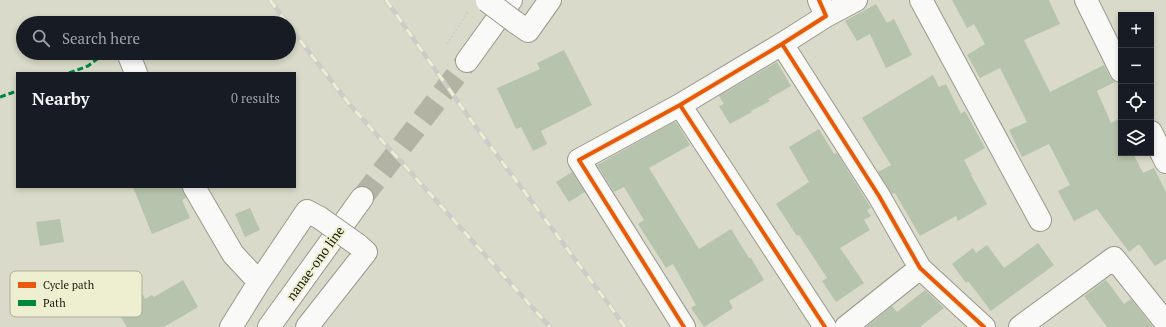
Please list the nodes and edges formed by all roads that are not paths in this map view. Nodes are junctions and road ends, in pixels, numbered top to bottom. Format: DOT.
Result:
graph roads {
  1 [pos="511,0"];
  2 [pos="550,0"];
  3 [pos="856,0"];
  4 [pos="921,0"];
  5 [pos="1086,0"];
  6 [pos="482,2"];
  7 [pos="822,8"];
  8 [pos="782,44"];
  9 [pos="131,60"];
  10 [pos="467,61"];
  11 [pos="1118,65"];
  12 [pos="136,72"];
  13 [pos="680,105"];
  14 [pos="1154,138"];
  15 [pos="1166,162"];
  16 [pos="195,188"];
  17 [pos="362,198"];
  18 [pos="1040,220"];
  19 [pos="920,268"];
  20 [pos="259,282"];
  21 [pos="1166,323"];
  22 [pos="231,327"];
  23 [pos="269,327"];
  24 [pos="307,327"];
  25 [pos="684,327"];
  26 [pos="825,327"];
  27 [pos="846,327"];
  28 [pos="984,327"];
  29 [pos="1020,327"];
  1 -- 10 [label="street"];
  2 -- 6 [label="street, bridge"];
  3 -- 7 [label="street"];
  4 -- 18 [label="street"];
  5 -- 11 [label="street"];
  7 -- 8 [label="street"];
  8 -- 13 [label="street"];
  8 -- 19 [label="street"];
  9 -- 12 [label="street"];
  13 -- 25 [label="street"];
  13 -- 26 [label="street"];
  14 -- 15 [label="street"];
  16 -- 20 [label="street"];
  17 -- 23 [label="street, nanae-ono line"];
  19 -- 27 [label="street"];
  19 -- 28 [label="street"];
  20 -- 22 [label="street"];
  20 -- 24 [label="street, bridge"];
  21 -- 29 [label="street"];
}
